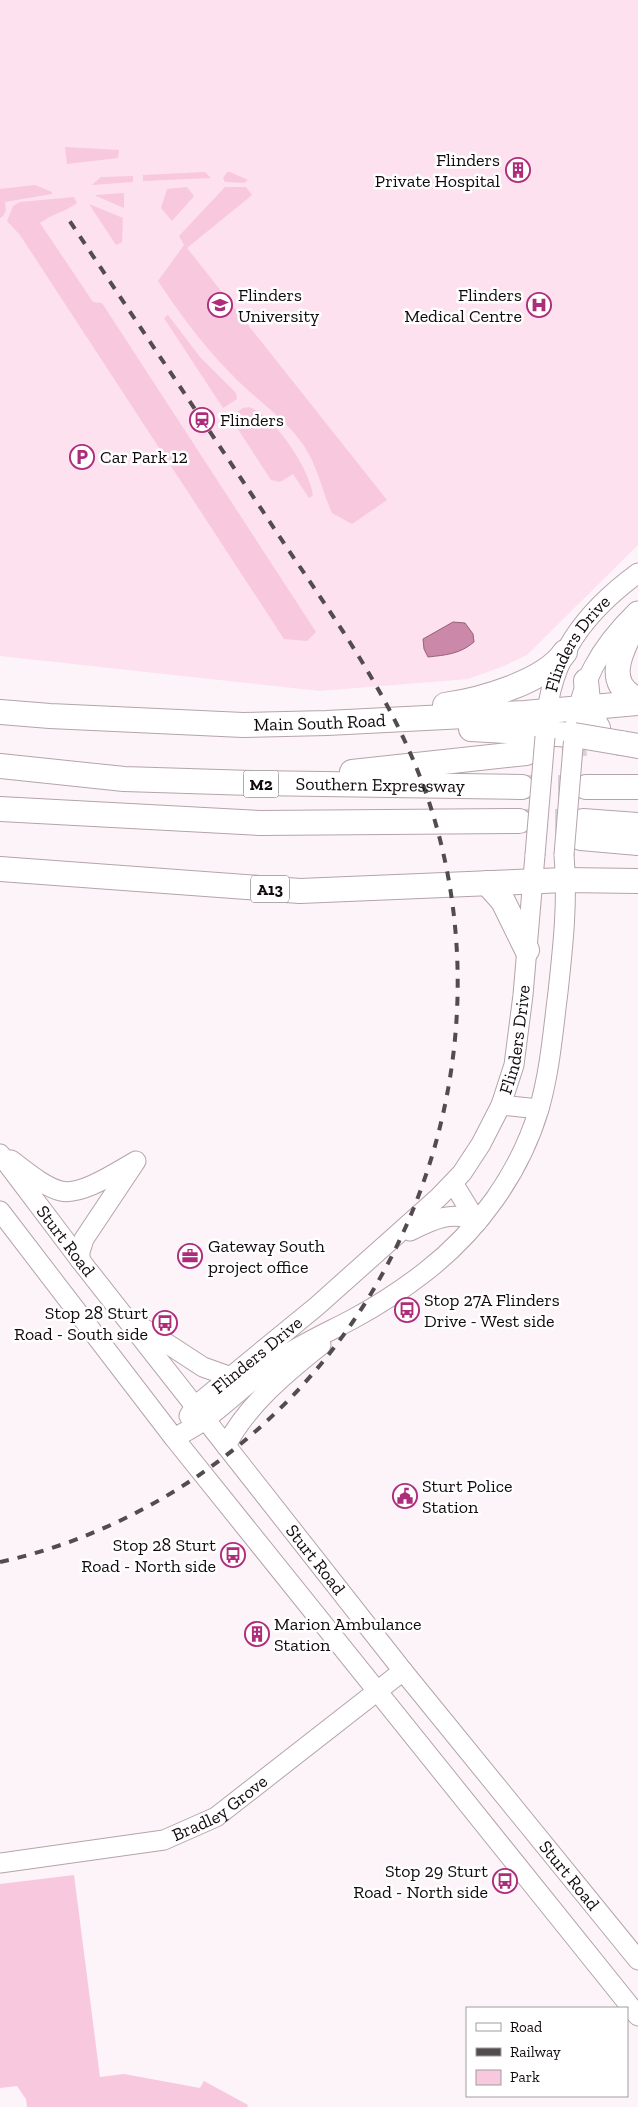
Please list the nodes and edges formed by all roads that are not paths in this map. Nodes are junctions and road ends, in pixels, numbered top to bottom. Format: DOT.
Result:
graph roads {
  1 [pos="635,582"];
  2 [pos="638,610"];
  3 [pos="638,618"];
  4 [pos="565,652"];
  5 [pos="586,681"];
  6 [pos="638,701"];
  7 [pos="0,712"];
  8 [pos="327,723"];
  9 [pos="568,725"];
  10 [pos="630,744"];
  11 [pos="526,754"];
  12 [pos="0,766"];
  13 [pos="251,783"];
  14 [pos="522,787"];
  15 [pos="586,787"];
  16 [pos="638,787"];
  17 [pos="0,810"];
  18 [pos="638,818"];
  19 [pos="638,825"];
  20 [pos="519,827"];
  21 [pos="582,830"];
  22 [pos="638,842"];
  23 [pos="0,869"];
  24 [pos="52,873"];
  25 [pos="565,880"];
  26 [pos="533,881"];
  27 [pos="638,881"];
  28 [pos="487,883"];
  29 [pos="0,885"];
  30 [pos="527,950"];
  31 [pos="501,1105"];
  32 [pos="539,1109"];
  33 [pos="0,1153"];
  34 [pos="453,1183"];
  35 [pos="0,1211"];
  36 [pos="477,1222"];
  37 [pos="390,1241"];
  38 [pos="80,1260"];
  39 [pos="124,1316"];
  40 [pos="351,1320"];
  41 [pos="231,1377"];
  42 [pos="200,1413"];
  43 [pos="174,1438"];
  44 [pos="226,1446"];
  45 [pos="403,1671"];
  46 [pos="376,1692"];
  47 [pos="0,1863"];
  48 [pos="638,1960"];
  49 [pos="638,2016"];
  1 -- 4 [label="street, Flinders Drive"];
  2 -- 5 [label="street, Flinders Drive"];
  3 -- 6 [label="highway"];
  4 -- 8 [label="highway"];
  4 -- 9 [label="street, Flinders Drive"];
  5 -- 9 [label="highway"];
  6 -- 9 [label="highway, Main South Road"];
  7 -- 8 [label="highway, Main South Road"];
  8 -- 9 [label="highway, Main South Road"];
  9 -- 10 [label="highway, bridge"];
  9 -- 25 [label="street, Flinders Drive, bridge"];
  9 -- 26 [label="street, Flinders Drive, bridge"];
  11 -- 13 [label="highway"];
  12 -- 13 [label="highway, Southern Expressway / M2"];
  13 -- 14 [label="highway, Southern Expressway / M2"];
  15 -- 16 [label="highway"];
  17 -- 20 [label="highway, Southern Expressway / M2"];
  18 -- 21 [label="highway"];
  19 -- 21 [label="highway"];
  21 -- 22 [label="highway"];
  23 -- 24 [label="highway, A13"];
  24 -- 28 [label="highway, A13"];
  24 -- 29 [label="highway"];
  25 -- 26 [label="highway, A13"];
  25 -- 27 [label="highway, A13"];
  25 -- 32 [label="street, Flinders Drive"];
  26 -- 28 [label="highway, A13"];
  26 -- 30 [label="street, Flinders Drive"];
  28 -- 30 [label="highway"];
  30 -- 31 [label="street, Flinders Drive"];
  31 -- 32 [label="street"];
  31 -- 34 [label="street, Flinders Drive"];
  32 -- 36 [label="street, Flinders Drive"];
  33 -- 38 [label="street, Sturt Road"];
  33 -- 38 [label="street"];
  34 -- 36 [label="street"];
  34 -- 37 [label="street, Flinders Drive"];
  35 -- 43 [label="street, Sturt Road"];
  36 -- 37 [label="street"];
  36 -- 40 [label="street, Flinders Drive"];
  37 -- 41 [label="street, Flinders Drive"];
  38 -- 39 [label="street, Sturt Road"];
  39 -- 41 [label="street"];
  39 -- 42 [label="street, Sturt Road"];
  40 -- 42 [label="street, Flinders Drive"];
  40 -- 44 [label="street"];
  41 -- 42 [label="street, Flinders Drive"];
  42 -- 43 [label="street"];
  42 -- 44 [label="street, Sturt Road"];
  43 -- 46 [label="street, Sturt Road"];
  44 -- 45 [label="street, Sturt Road"];
  45 -- 46 [label="street, Bradley Grove"];
  45 -- 48 [label="street, Sturt Road"];
  46 -- 47 [label="street, Bradley Grove"];
  46 -- 49 [label="street, Sturt Road"];
}
